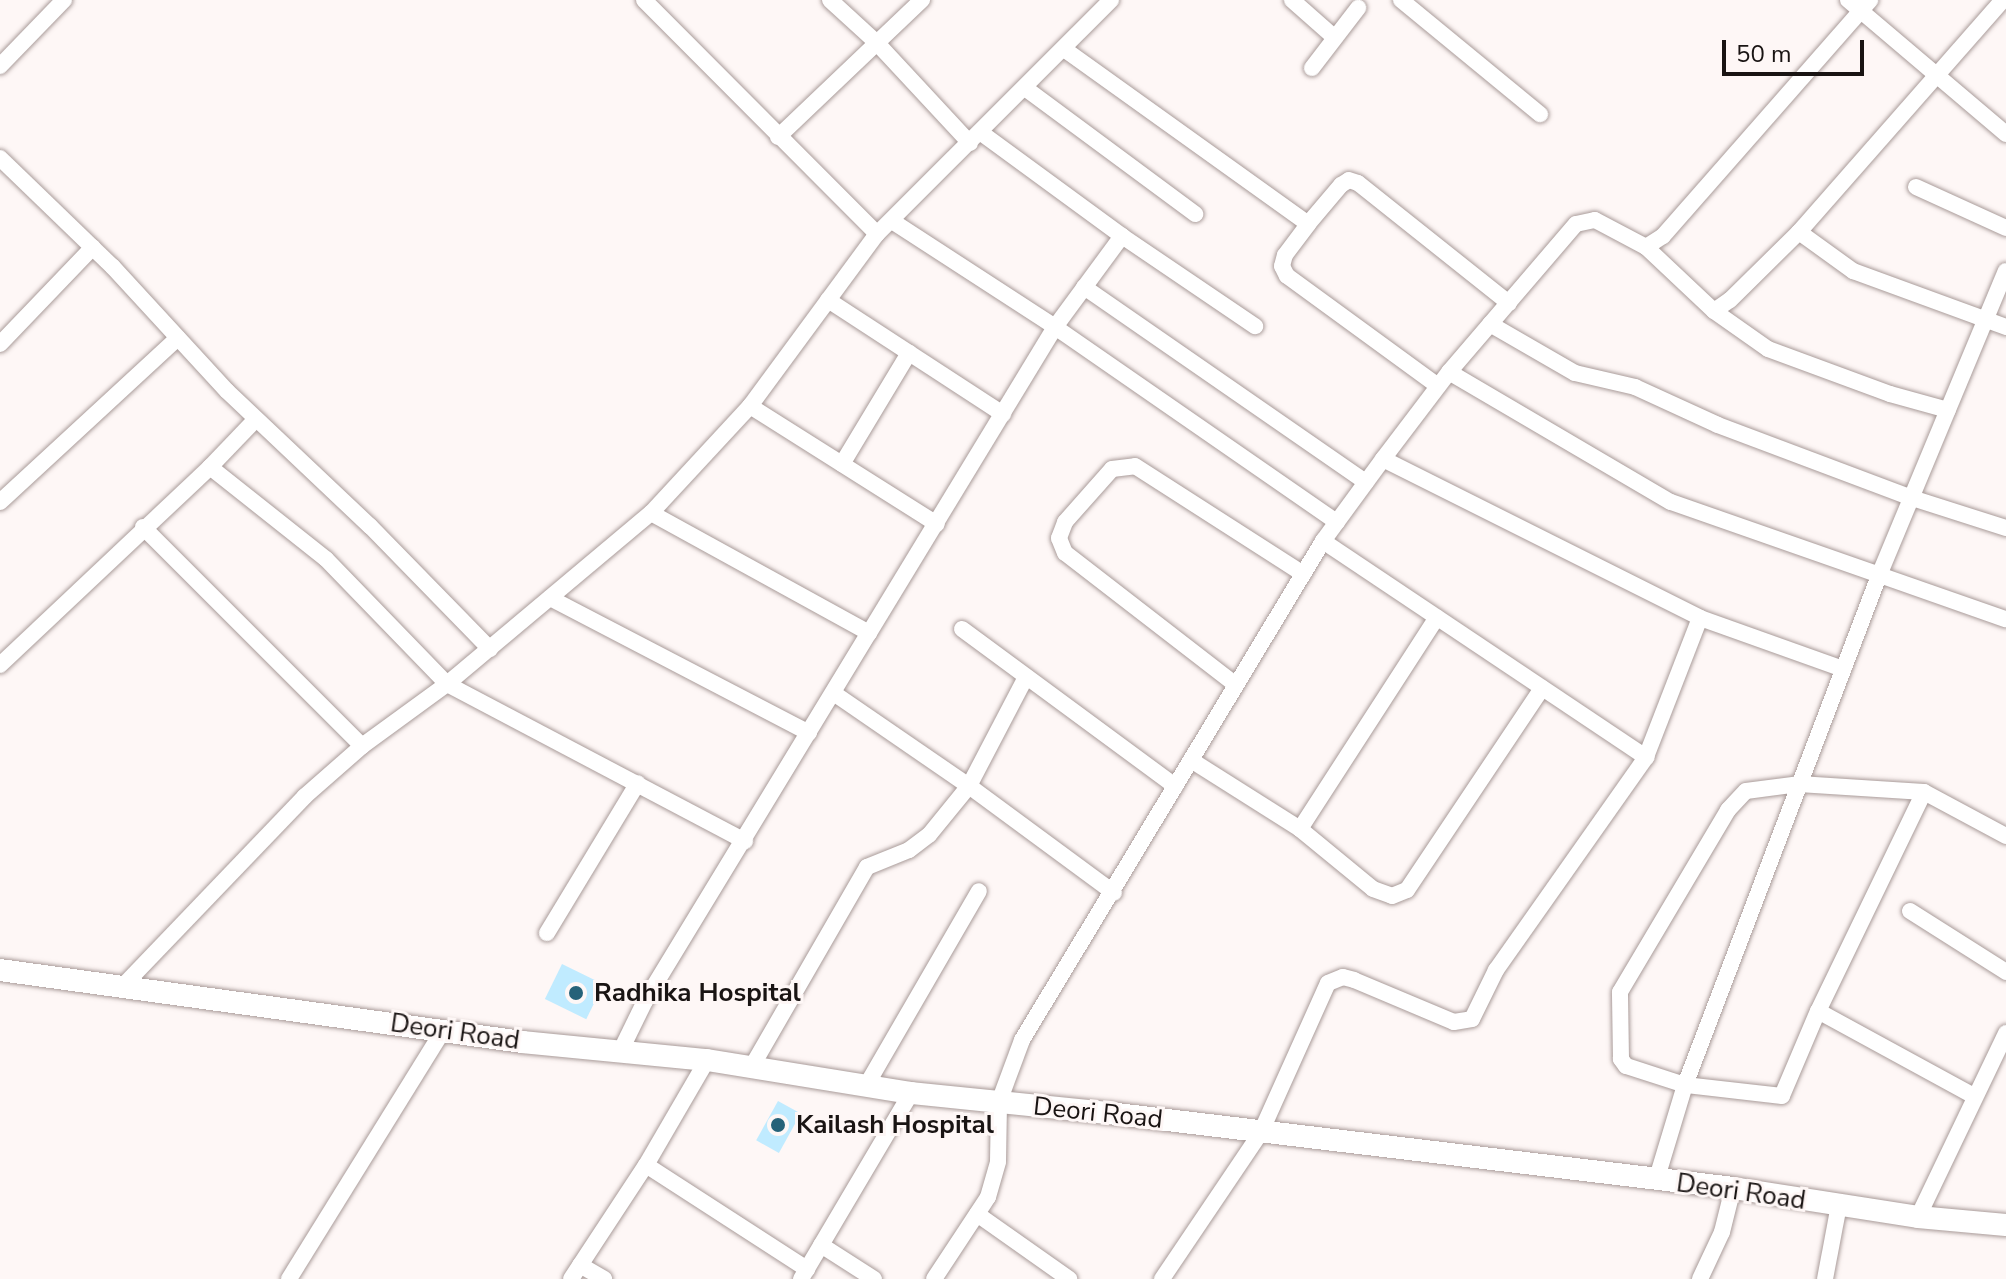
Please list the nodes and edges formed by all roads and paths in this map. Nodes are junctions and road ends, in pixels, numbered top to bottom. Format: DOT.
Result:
graph roads {
  1 [pos="64,0"];
  2 [pos="644,0"];
  3 [pos="830,0"];
  4 [pos="922,0"];
  5 [pos="1111,0"];
  6 [pos="1292,0"];
  7 [pos="1401,0"];
  8 [pos="2003,0"];
  9 [pos="1859,4"];
  10 [pos="1358,8"];
  11 [pos="1335,38"];
  12 [pos="876,42"];
  13 [pos="1064,49"];
  14 [pos="0,66"];
  15 [pos="1312,68"];
  16 [pos="1935,77"];
  17 [pos="1025,88"];
  18 [pos="1540,114"];
  19 [pos="2006,134"];
  20 [pos="778,137"];
  21 [pos="975,138"];
  22 [pos="0,158"];
  23 [pos="1916,187"];
  24 [pos="1195,214"];
  25 [pos="892,221"];
  26 [pos="1308,224"];
  27 [pos="2006,228"];
  28 [pos="1799,232"];
  29 [pos="877,234"];
  30 [pos="1122,236"];
  31 [pos="93,247"];
  32 [pos="1646,247"];
  33 [pos="2006,271"];
  34 [pos="1084,287"];
  35 [pos="828,300"];
  36 [pos="1509,303"];
  37 [pos="1714,311"];
  38 [pos="1987,319"];
  39 [pos="1490,324"];
  40 [pos="1255,326"];
  41 [pos="1055,327"];
  42 [pos="2006,327"];
  43 [pos="178,338"];
  44 [pos="0,344"];
  45 [pos="909,353"];
  46 [pos="1449,372"];
  47 [pos="1438,386"];
  48 [pos="750,406"];
  49 [pos="1948,410"];
  50 [pos="1003,414"];
  51 [pos="256,419"];
  52 [pos="1383,459"];
  53 [pos="842,464"];
  54 [pos="210,467"];
  55 [pos="1366,482"];
  56 [pos="1912,498"];
  57 [pos="0,502"];
  58 [pos="651,513"];
  59 [pos="1337,522"];
  60 [pos="937,524"];
  61 [pos="143,527"];
  62 [pos="2006,528"];
  63 [pos="1323,541"];
  64 [pos="1880,573"];
  65 [pos="1303,574"];
  66 [pos="550,598"];
  67 [pos="1437,617"];
  68 [pos="1700,618"];
  69 [pos="2006,619"];
  70 [pos="962,629"];
  71 [pos="869,633"];
  72 [pos="490,649"];
  73 [pos="0,665"];
  74 [pos="1843,669"];
  75 [pos="1026,677"];
  76 [pos="447,684"];
  77 [pos="1236,685"];
  78 [pos="1542,688"];
  79 [pos="835,694"];
  80 [pos="809,733"];
  81 [pos="362,746"];
  82 [pos="1646,757"];
  83 [pos="1191,760"];
  84 [pos="638,783"];
  85 [pos="1799,784"];
  86 [pos="969,786"];
  87 [pos="1175,786"];
  88 [pos="1924,792"];
  89 [pos="1300,829"];
  90 [pos="2006,836"];
  91 [pos="745,841"];
  92 [pos="979,891"];
  93 [pos="1114,893"];
  94 [pos="1910,911"];
  95 [pos="547,933"];
  96 [pos="0,970"];
  97 [pos="2006,972"];
  98 [pos="123,986"];
  99 [pos="1818,1011"];
  100 [pos="443,1031"];
  101 [pos="2006,1033"];
  102 [pos="620,1052"];
  103 [pos="707,1060"];
  104 [pos="751,1068"];
  105 [pos="1685,1085"];
  106 [pos="866,1086"];
  107 [pos="911,1093"];
  108 [pos="1974,1096"];
  109 [pos="999,1102"];
  110 [pos="1261,1132"];
  111 [pos="646,1165"];
  112 [pos="1656,1181"];
  113 [pos="1733,1188"];
  114 [pos="1839,1205"];
  115 [pos="977,1214"];
  116 [pos="1918,1217"];
  117 [pos="2006,1225"];
  118 [pos="821,1245"];
  119 [pos="575,1272"];
  120 [pos="804,1274"];
  121 [pos="289,1279"];
  122 [pos="604,1279"];
  123 [pos="874,1279"];
  124 [pos="934,1279"];
  125 [pos="1069,1279"];
  126 [pos="1162,1279"];
  127 [pos="1700,1279"];
  128 [pos="1825,1279"];
  1 -- 14 [label="street"];
  2 -- 20 [label="street"];
  3 -- 12 [label="street"];
  4 -- 12 [label="street"];
  5 -- 13 [label="street"];
  6 -- 11 [label="street"];
  7 -- 18 [label="street"];
  8 -- 16 [label="street"];
  9 -- 16 [label="street"];
  9 -- 32 [label="street"];
  10 -- 11 [label="street"];
  11 -- 15 [label="street"];
  12 -- 20 [label="street"];
  12 -- 21 [label="street"];
  13 -- 17 [label="street"];
  13 -- 26 [label="street"];
  16 -- 19 [label="street"];
  16 -- 28 [label="street"];
  17 -- 21 [label="street"];
  17 -- 24 [label="street"];
  20 -- 29 [label="street"];
  21 -- 25 [label="street"];
  21 -- 30 [label="street"];
  22 -- 31 [label="street"];
  23 -- 27 [label="street"];
  25 -- 29 [label="street"];
  25 -- 41 [label="street"];
  26 -- 36 [label="street"];
  26 -- 47 [label="street"];
  28 -- 37 [label="street"];
  28 -- 38 [label="street"];
  29 -- 35 [label="street"];
  30 -- 34 [label="street"];
  30 -- 40 [label="street"];
  31 -- 43 [label="street"];
  31 -- 44 [label="street"];
  32 -- 36 [label="street"];
  32 -- 37 [label="street"];
  33 -- 38 [label="street"];
  34 -- 41 [label="street"];
  34 -- 55 [label="street"];
  35 -- 45 [label="street"];
  35 -- 48 [label="street"];
  36 -- 39 [label="street"];
  37 -- 49 [label="street"];
  38 -- 42 [label="street"];
  38 -- 49 [label="street"];
  39 -- 46 [label="street"];
  39 -- 56 [label="street"];
  41 -- 50 [label="street"];
  41 -- 59 [label="street"];
  43 -- 51 [label="street"];
  43 -- 57 [label="street"];
  45 -- 50 [label="street"];
  45 -- 53 [label="street"];
  46 -- 47 [label="street"];
  46 -- 64 [label="street"];
  47 -- 52 [label="street"];
  48 -- 53 [label="street"];
  48 -- 58 [label="street"];
  49 -- 56 [label="street"];
  50 -- 60 [label="street"];
  51 -- 54 [label="street"];
  51 -- 72 [label="street"];
  52 -- 55 [label="street"];
  52 -- 68 [label="street"];
  53 -- 60 [label="street"];
  54 -- 61 [label="street"];
  54 -- 76 [label="street"];
  55 -- 59 [label="street"];
  56 -- 62 [label="street"];
  56 -- 64 [label="street"];
  58 -- 66 [label="street"];
  58 -- 71 [label="street"];
  59 -- 63 [label="street"];
  60 -- 71 [label="street"];
  61 -- 73 [label="street"];
  61 -- 81 [label="street"];
  63 -- 65 [label="street"];
  63 -- 67 [label="street"];
  64 -- 69 [label="street"];
  64 -- 74 [label="street"];
  65 -- 77 [label="street"];
  65 -- 77 [label="street"];
  66 -- 72 [label="street"];
  66 -- 80 [label="street"];
  67 -- 78 [label="street"];
  67 -- 89 [label="street"];
  68 -- 74 [label="street"];
  68 -- 82 [label="street"];
  70 -- 75 [label="street"];
  71 -- 79 [label="street"];
  72 -- 76 [label="street"];
  74 -- 85 [label="street"];
  75 -- 86 [label="street"];
  75 -- 87 [label="street"];
  76 -- 81 [label="street"];
  76 -- 84 [label="street"];
  77 -- 83 [label="street"];
  78 -- 82 [label="street"];
  78 -- 89 [label="street"];
  79 -- 80 [label="street"];
  79 -- 86 [label="street"];
  80 -- 91 [label="street"];
  81 -- 98 [label="street"];
  82 -- 110 [label="street"];
  83 -- 87 [label="street"];
  83 -- 89 [label="street"];
  84 -- 91 [label="street"];
  84 -- 95 [label="street"];
  85 -- 88 [label="street"];
  85 -- 105 [label="street"];
  85 -- 105 [label="street"];
  86 -- 93 [label="street"];
  86 -- 104 [label="street"];
  87 -- 93 [label="street"];
  88 -- 90 [label="street"];
  88 -- 99 [label="street"];
  91 -- 102 [label="street"];
  92 -- 106 [label="street"];
  93 -- 109 [label="street"];
  94 -- 97 [label="street"];
  96 -- 98 [label="street, Deori Road"];
  98 -- 100 [label="street, Deori Road"];
  99 -- 105 [label="street"];
  99 -- 108 [label="street"];
  100 -- 102 [label="street, Deori Road"];
  100 -- 121 [label="street"];
  101 -- 108 [label="street"];
  102 -- 103 [label="street, Deori Road"];
  103 -- 104 [label="street, Deori Road"];
  103 -- 111 [label="street"];
  104 -- 106 [label="street, Deori Road"];
  105 -- 112 [label="street"];
  106 -- 107 [label="street, Deori Road"];
  107 -- 109 [label="street, Deori Road"];
  107 -- 118 [label="street"];
  108 -- 116 [label="street"];
  109 -- 110 [label="street, Deori Road"];
  109 -- 115 [label="street"];
  110 -- 112 [label="street, Deori Road"];
  110 -- 126 [label="street"];
  111 -- 119 [label="street"];
  111 -- 120 [label="street"];
  112 -- 113 [label="street, Deori Road"];
  113 -- 114 [label="street, Deori Road"];
  113 -- 127 [label="street"];
  114 -- 116 [label="street, Deori Road"];
  114 -- 128 [label="street"];
  115 -- 124 [label="street"];
  115 -- 125 [label="street"];
  116 -- 117 [label="street, Deori Road"];
  118 -- 120 [label="street"];
  118 -- 123 [label="street"];
  119 -- 122 [label="street"];
}
